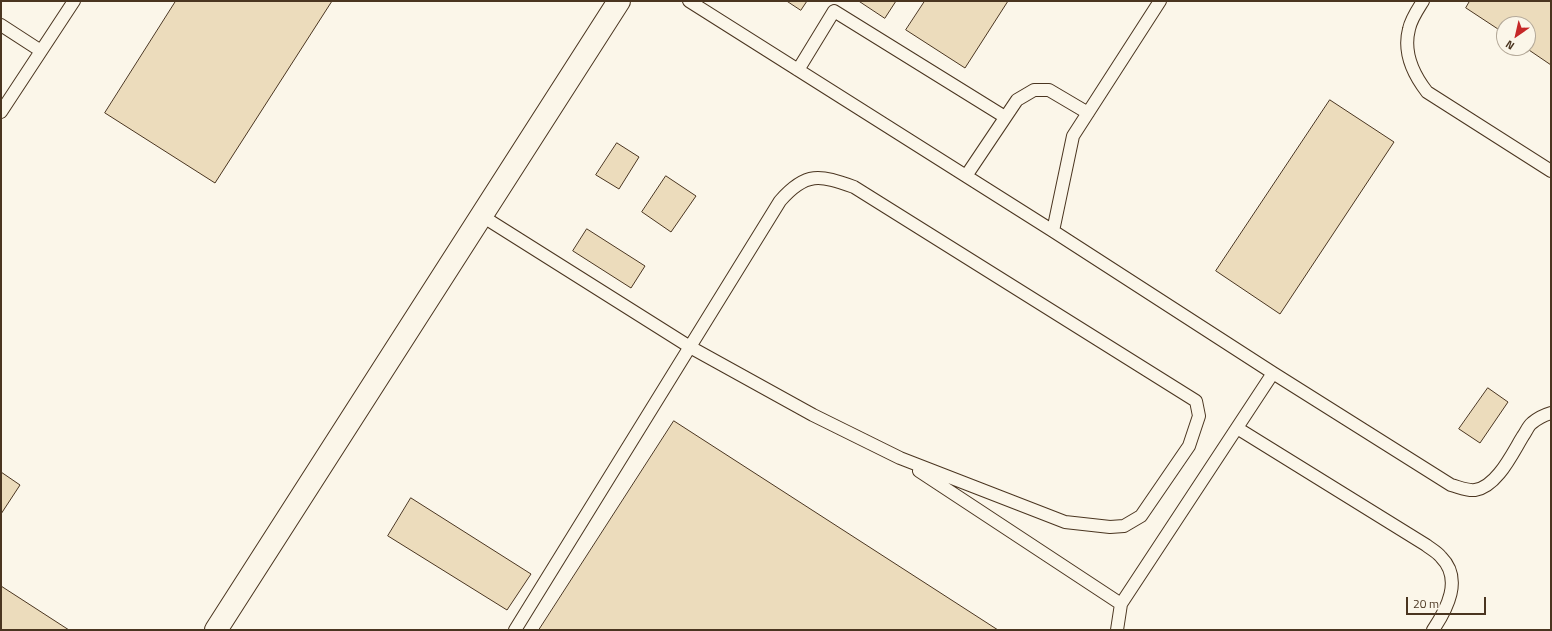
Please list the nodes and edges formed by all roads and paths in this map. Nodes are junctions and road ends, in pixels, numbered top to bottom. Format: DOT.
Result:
graph roads {
  1 [pos="74,1"];
  2 [pos="619,1"];
  3 [pos="689,1"];
  4 [pos="1160,1"];
  5 [pos="1423,1"];
  6 [pos="1,25"];
  7 [pos="41,51"];
  8 [pos="798,70"];
  9 [pos="1,112"];
  10 [pos="1088,113"];
  11 [pos="1005,117"];
  12 [pos="1551,171"];
  13 [pos="966,176"];
  14 [pos="482,216"];
  15 [pos="1053,231"];
  16 [pos="690,347"];
  17 [pos="1272,374"];
  18 [pos="1551,413"];
  19 [pos="1237,428"];
  20 [pos="900,458"];
  21 [pos="1121,604"];
  22 [pos="216,630"];
  23 [pos="515,630"];
  24 [pos="1117,630"];
  25 [pos="1433,630"];
  1 -- 7 [label="lane"];
  2 -- 14 [label="street"];
  3 -- 8 [label="lane"];
  4 -- 10 [label="lane"];
  5 -- 12 [label="lane"];
  6 -- 7 [label="lane"];
  7 -- 9 [label="lane"];
  8 -- 11 [label="lane"];
  8 -- 13 [label="lane"];
  10 -- 11 [label="lane"];
  10 -- 15 [label="lane"];
  11 -- 13 [label="lane"];
  13 -- 15 [label="lane"];
  14 -- 16 [label="lane"];
  14 -- 22 [label="street"];
  15 -- 17 [label="lane"];
  16 -- 20 [label="lane"];
  16 -- 20 [label="lane"];
  16 -- 23 [label="lane"];
  17 -- 18 [label="lane"];
  17 -- 19 [label="lane"];
  19 -- 21 [label="lane"];
  19 -- 25 [label="lane"];
  20 -- 21 [label="lane"];
  21 -- 24 [label="lane"];
}
